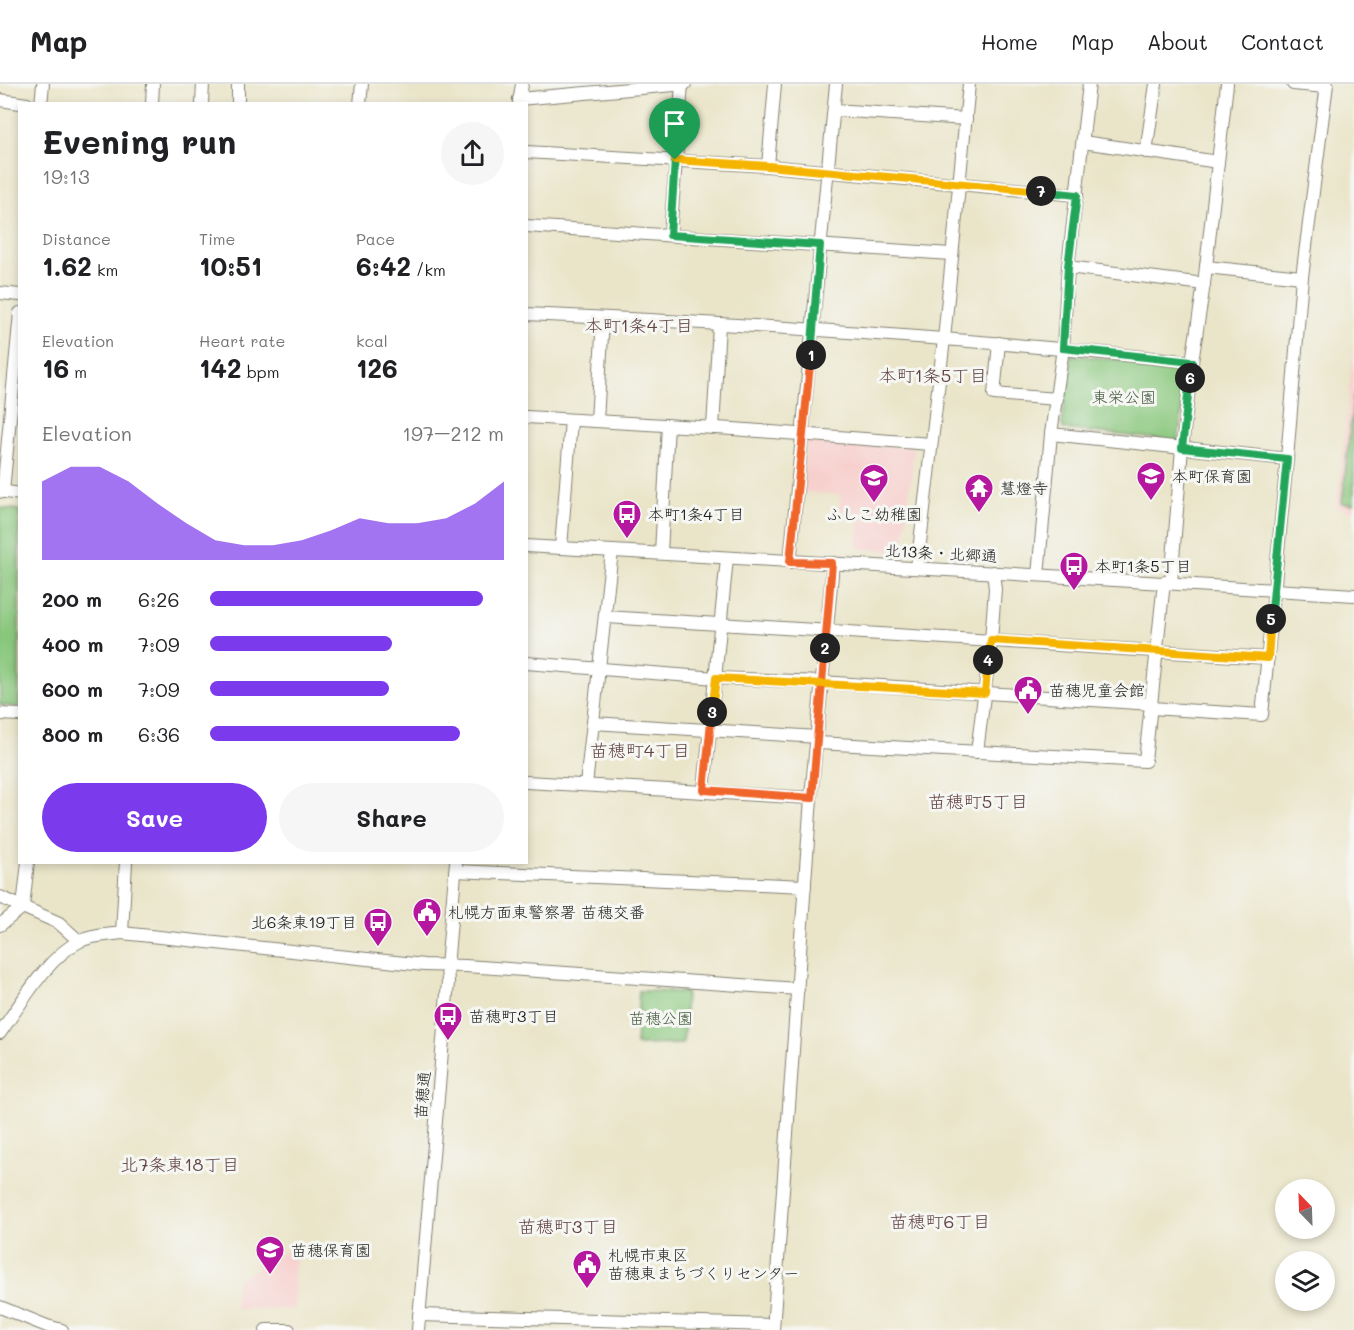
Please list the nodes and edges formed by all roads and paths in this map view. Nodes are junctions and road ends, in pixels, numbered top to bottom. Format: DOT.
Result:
graph roads {
  1 [pos="43,84"];
  2 [pos="153,84"];
  3 [pos="202,84"];
  4 [pos="238,84"];
  5 [pos="362,84"];
  6 [pos="522,84"];
  7 [pos="683,84"];
  8 [pos="775,84"];
  9 [pos="836,84"];
  10 [pos="969,84"];
  11 [pos="1089,84"];
  12 [pos="1156,84"];
  13 [pos="1227,84"];
  14 [pos="1293,84"];
  15 [pos="1326,86"];
  16 [pos="0,100"];
  17 [pos="519,101"];
  18 [pos="41,102"];
  19 [pos="152,102"];
  20 [pos="202,102"];
  21 [pos="238,102"];
  22 [pos="360,102"];
  23 [pos="18,103"];
  24 [pos="834,110"];
  25 [pos="966,119"];
  26 [pos="1083,142"];
  27 [pos="528,152"];
  28 [pos="1146,152"];
  29 [pos="675,160"];
  30 [pos="1218,162"];
  31 [pos="768,166"];
  32 [pos="828,171"];
  33 [pos="958,184"];
  34 [pos="1077,195"];
  35 [pos="528,226"];
  36 [pos="670,235"];
  37 [pos="820,245"];
  38 [pos="951,254"];
  39 [pos="1068,267"];
  40 [pos="1206,267"];
  41 [pos="1302,278"];
  42 [pos="1204,284"];
  43 [pos="0,293"];
  44 [pos="18,295"];
  45 [pos="528,314"];
  46 [pos="603,318"];
  47 [pos="719,325"];
  48 [pos="814,331"];
  49 [pos="18,333"];
  50 [pos="944,339"];
  51 [pos="999,343"];
  52 [pos="1063,348"];
  53 [pos="1192,362"];
  54 [pos="1057,399"];
  55 [pos="528,417"];
  56 [pos="571,420"];
  57 [pos="597,421"];
  58 [pos="668,425"];
  59 [pos="713,428"];
  60 [pos="804,434"];
  61 [pos="1051,434"];
  62 [pos="931,444"];
  63 [pos="1182,448"];
  64 [pos="1287,459"];
  65 [pos="2,492"];
  66 [pos="18,494"];
  67 [pos="528,546"];
  68 [pos="561,548"];
  69 [pos="612,551"];
  70 [pos="661,553"];
  71 [pos="727,558"];
  72 [pos="790,562"];
  73 [pos="832,563"];
  74 [pos="917,568"];
  75 [pos="993,573"];
  76 [pos="1038,575"];
  77 [pos="1167,583"];
  78 [pos="1274,591"];
  79 [pos="1354,595"];
  80 [pos="606,617"];
  81 [pos="721,625"];
  82 [pos="826,631"];
  83 [pos="991,640"];
  84 [pos="1157,652"];
  85 [pos="1268,658"];
  86 [pos="528,663"];
  87 [pos="598,670"];
  88 [pos="716,678"];
  89 [pos="821,682"];
  90 [pos="985,693"];
  91 [pos="1151,706"];
  92 [pos="0,714"];
  93 [pos="18,715"];
  94 [pos="593,723"];
  95 [pos="710,731"];
  96 [pos="818,740"];
  97 [pos="976,752"];
  98 [pos="528,782"];
  99 [pos="586,784"];
  100 [pos="704,790"];
  101 [pos="812,798"];
  102 [pos="28,864"];
  103 [pos="126,864"];
  104 [pos="455,867"];
  105 [pos="805,886"];
  106 [pos="0,897"];
  107 [pos="23,907"];
  108 [pos="0,925"];
  109 [pos="122,933"];
  110 [pos="80,941"];
  111 [pos="447,967"];
  112 [pos="798,989"];
  113 [pos="0,1033"];
  114 [pos="0,1307"];
  115 [pos="419,1315"];
  116 [pos="496,1316"];
  117 [pos="773,1328"];
  118 [pos="62,1330"];
  119 [pos="266,1330"];
  120 [pos="288,1330"];
  121 [pos="418,1330"];
  122 [pos="496,1330"];
  1 -- 18 [label="street"];
  2 -- 19 [label="street"];
  3 -- 20 [label="street"];
  4 -- 21 [label="street"];
  5 -- 22 [label="street"];
  6 -- 17 [label="street"];
  7 -- 17 [label="street"];
  7 -- 29 [label="street"];
  8 -- 31 [label="street"];
  9 -- 24 [label="street"];
  10 -- 25 [label="street"];
  11 -- 26 [label="street"];
  12 -- 28 [label="street"];
  13 -- 30 [label="street"];
  14 -- 15 [label="street"];
  15 -- 41 [label="street"];
  16 -- 23 [label="street"];
  24 -- 25 [label="street"];
  24 -- 32 [label="street"];
  25 -- 33 [label="street"];
  26 -- 28 [label="street"];
  26 -- 34 [label="street"];
  27 -- 29 [label="street"];
  28 -- 30 [label="street"];
  29 -- 31 [label="street"];
  29 -- 36 [label="street"];
  30 -- 40 [label="street"];
  31 -- 32 [label="street"];
  32 -- 33 [label="street"];
  32 -- 37 [label="street"];
  33 -- 34 [label="street"];
  33 -- 38 [label="street"];
  34 -- 39 [label="street"];
  35 -- 36 [label="street"];
  36 -- 37 [label="street"];
  37 -- 38 [label="street"];
  37 -- 48 [label="street"];
  38 -- 50 [label="street"];
  39 -- 42 [label="street"];
  39 -- 52 [label="street"];
  40 -- 41 [label="street"];
  40 -- 42 [label="street"];
  41 -- 64 [label="street"];
  42 -- 53 [label="street"];
  43 -- 44 [label="street"];
  45 -- 46 [label="street"];
  46 -- 47 [label="street"];
  46 -- 57 [label="street"];
  47 -- 48 [label="street"];
  47 -- 59 [label="street"];
  48 -- 50 [label="street"];
  48 -- 60 [label="street"];
  49 -- 65 [label="street"];
  50 -- 51 [label="street"];
  50 -- 62 [label="street"];
  51 -- 52 [label="street"];
  51 -- 54 [label="street"];
  52 -- 53 [label="street"];
  52 -- 54 [label="street"];
  53 -- 63 [label="street"];
  54 -- 61 [label="street"];
  55 -- 56 [label="street"];
  56 -- 57 [label="street"];
  56 -- 68 [label="street"];
  57 -- 58 [label="street"];
  58 -- 59 [label="street"];
  58 -- 70 [label="street"];
  59 -- 60 [label="street"];
  60 -- 62 [label="street"];
  60 -- 72 [label="street"];
  61 -- 63 [label="street"];
  61 -- 76 [label="street"];
  62 -- 74 [label="street"];
  63 -- 64 [label="street"];
  63 -- 77 [label="street"];
  64 -- 78 [label="street"];
  65 -- 66 [label="street"];
  67 -- 68 [label="street, 北13条・北郷通"];
  68 -- 69 [label="street, 北13条・北郷通"];
  69 -- 70 [label="street, 北13条・北郷通"];
  69 -- 80 [label="street"];
  70 -- 71 [label="street, 北13条・北郷通"];
  71 -- 72 [label="street, 北13条・北郷通"];
  71 -- 81 [label="street"];
  72 -- 73 [label="street, 北13条・北郷通"];
  73 -- 74 [label="street, 北13条・北郷通"];
  73 -- 82 [label="street"];
  74 -- 75 [label="street, 北13条・北郷通"];
  75 -- 76 [label="street, 北13条・北郷通"];
  75 -- 83 [label="street"];
  76 -- 77 [label="street, 北13条・北郷通"];
  77 -- 78 [label="street, 北13条・北郷通"];
  77 -- 84 [label="street"];
  78 -- 79 [label="street, 北13条・北郷通"];
  78 -- 85 [label="street"];
  80 -- 81 [label="street"];
  80 -- 87 [label="street"];
  81 -- 82 [label="street"];
  81 -- 88 [label="street"];
  82 -- 83 [label="street"];
  82 -- 89 [label="street"];
  83 -- 84 [label="street"];
  83 -- 90 [label="street"];
  84 -- 85 [label="street"];
  84 -- 91 [label="street"];
  85 -- 91 [label="street"];
  86 -- 87 [label="street"];
  87 -- 88 [label="street"];
  87 -- 94 [label="street"];
  88 -- 89 [label="street"];
  88 -- 95 [label="street"];
  89 -- 90 [label="street"];
  89 -- 96 [label="street"];
  90 -- 91 [label="street"];
  90 -- 97 [label="street"];
  91 -- 97 [label="street"];
  92 -- 93 [label="street"];
  94 -- 95 [label="street"];
  94 -- 99 [label="street"];
  95 -- 96 [label="street"];
  95 -- 100 [label="street"];
  96 -- 97 [label="street"];
  96 -- 101 [label="street"];
  98 -- 99 [label="street"];
  99 -- 100 [label="street"];
  100 -- 101 [label="street"];
  101 -- 105 [label="street"];
  102 -- 107 [label="street"];
  103 -- 109 [label="street"];
  104 -- 105 [label="street"];
  104 -- 111 [label="street, 苗穂通"];
  105 -- 112 [label="street"];
  106 -- 107 [label="street"];
  107 -- 108 [label="street"];
  107 -- 110 [label="street"];
  109 -- 110 [label="street"];
  109 -- 111 [label="street"];
  110 -- 113 [label="street"];
  111 -- 112 [label="street"];
  111 -- 115 [label="street, 苗穂通"];
  112 -- 117 [label="street"];
  114 -- 118 [label="street"];
  115 -- 116 [label="street"];
  115 -- 121 [label="street, 苗穂通"];
  116 -- 117 [label="street"];
  116 -- 122 [label="street"];
  119 -- 120 [label="street"];
}
